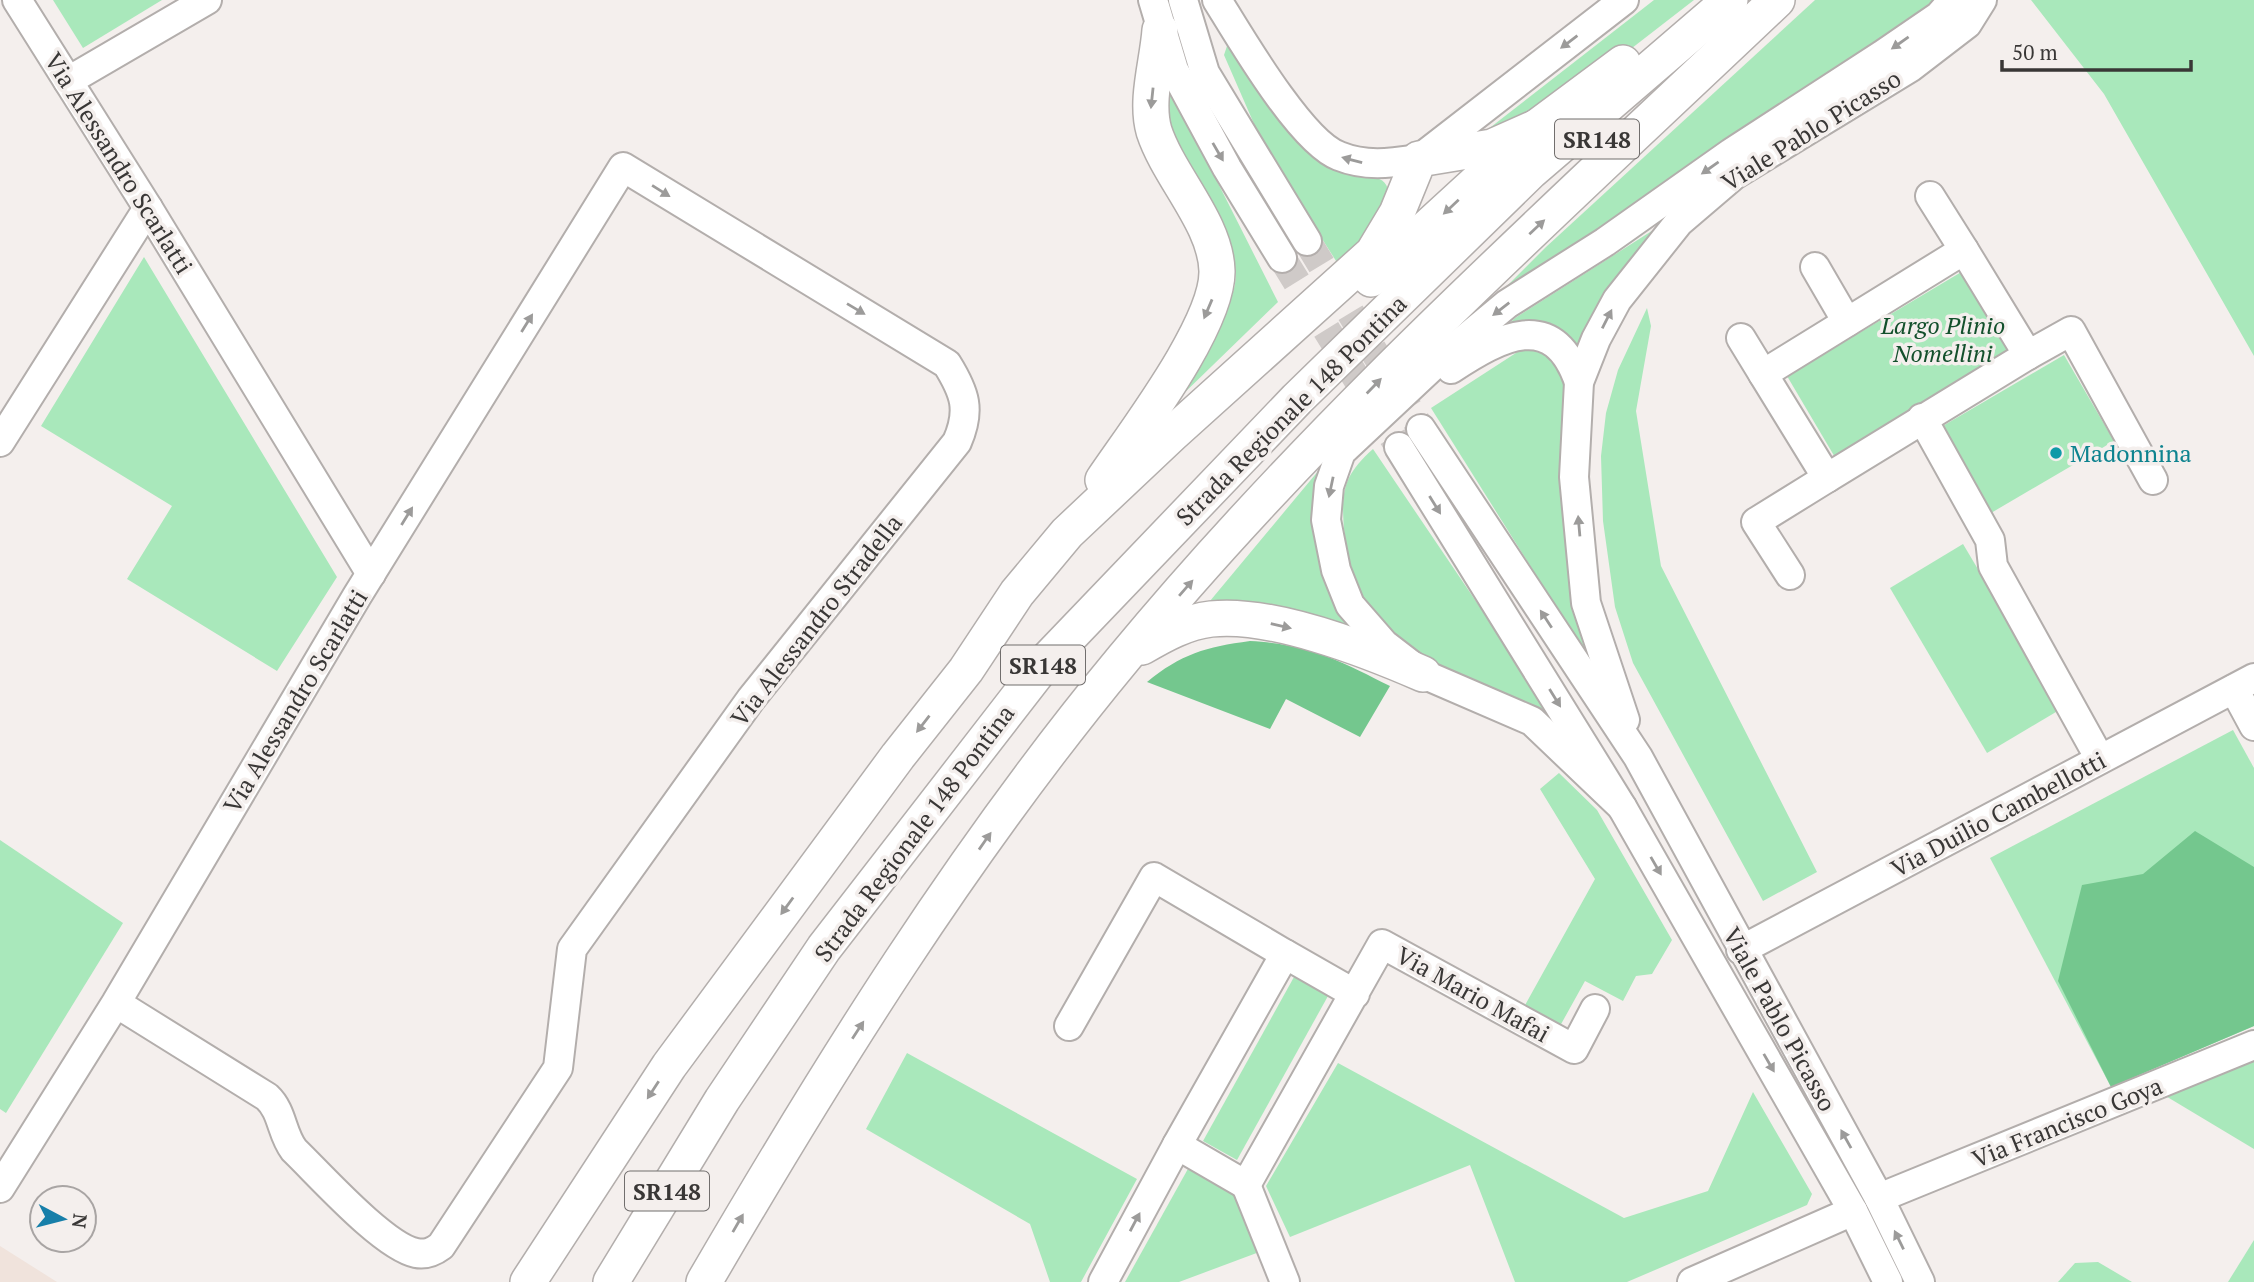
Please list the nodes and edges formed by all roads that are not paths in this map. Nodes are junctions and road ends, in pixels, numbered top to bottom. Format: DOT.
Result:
graph roads {
  1 [pos="16,0"];
  2 [pos="207,0"];
  3 [pos="1183,0"];
  4 [pos="1217,0"];
  5 [pos="1624,0"];
  6 [pos="1709,0"];
  7 [pos="1730,0"];
  8 [pos="1775,0"];
  9 [pos="1952,0"];
  10 [pos="1975,12"];
  11 [pos="1157,15"];
  12 [pos="68,81"];
  13 [pos="1537,127"];
  14 [pos="1419,159"];
  15 [pos="1930,196"];
  16 [pos="148,208"];
  17 [pos="1307,241"];
  18 [pos="1964,250"];
  19 [pos="1282,258"];
  20 [pos="1815,267"];
  21 [pos="1423,280"];
  22 [pos="1847,322"];
  23 [pos="1741,338"];
  24 [pos="2028,355"];
  25 [pos="1763,374"];
  26 [pos="1579,382"];
  27 [pos="1922,418"];
  28 [pos="1363,429"];
  29 [pos="1421,429"];
  30 [pos="0,442"];
  31 [pos="1399,447"];
  32 [pos="1827,478"];
  33 [pos="2153,480"];
  34 [pos="1067,533"];
  35 [pos="371,574"];
  36 [pos="1790,575"];
  37 [pos="1124,657"];
  38 [pos="966,670"];
  39 [pos="1423,674"];
  40 [pos="2244,683"];
  41 [pos="2254,726"];
  42 [pos="1638,757"];
  43 [pos="2101,759"];
  44 [pos="1622,807"];
  45 [pos="1741,950"];
  46 [pos="1285,954"];
  47 [pos="1355,994"];
  48 [pos="116,1003"];
  49 [pos="1595,1009"];
  50 [pos="1069,1026"];
  51 [pos="2254,1045"];
  52 [pos="1177,1145"];
  53 [pos="1246,1185"];
  54 [pos="0,1188"];
  55 [pos="1879,1198"];
  56 [pos="1853,1211"];
  57 [pos="528,1282"];
  58 [pos="611,1282"];
  59 [pos="704,1282"];
  60 [pos="1103,1282"];
  61 [pos="1285,1282"];
  62 [pos="1692,1282"];
  63 [pos="1888,1282"];
  64 [pos="1920,1282"];
  1 -- 12 [label="street, Via Alessandro Scarlatti"];
  2 -- 12 [label="street"];
  3 -- 17 [label="street"];
  14 -- 4 [label="street, one-way"];
  5 -- 14 [label="street, one-way"];
  6 -- 13 [label="main road"];
  7 -- 21 [label="main road, Strada Regionale 148 Pontina / SR148"];
  8 -- 21 [label="main road, Strada Regionale 148 Pontina / SR148"];
  37 -- 8 [label="main road, one-way"];
  9 -- 28 [label="street, one-way"];
  26 -- 10 [label="street, Viale Pablo Picasso, one-way"];
  11 -- 19 [label="street, one-way"];
  11 -- 34 [label="main road, one-way"];
  12 -- 16 [label="street, Via Alessandro Scarlatti"];
  13 -- 14 [label="main road"];
  13 -- 38 [label="main road, one-way"];
  14 -- 34 [label="main road"];
  15 -- 18 [label="street"];
  16 -- 30 [label="street"];
  16 -- 35 [label="street, Via Alessandro Scarlatti"];
  18 -- 22 [label="street"];
  18 -- 24 [label="street"];
  20 -- 22 [label="street"];
  21 -- 58 [label="main road, Strada Regionale 148 Pontina / SR148"];
  22 -- 25 [label="street"];
  23 -- 25 [label="street"];
  24 -- 27 [label="street"];
  24 -- 33 [label="street"];
  25 -- 32 [label="street"];
  26 -- 28 [label="street"];
  42 -- 26 [label="street, Viale Pablo Picasso, one-way"];
  27 -- 32 [label="street"];
  27 -- 43 [label="street"];
  28 -- 39 [label="street, Viale Pablo Picasso, one-way"];
  42 -- 29 [label="street, Viale Pablo Picasso, one-way"];
  31 -- 44 [label="street, Viale Pablo Picasso, one-way"];
  32 -- 36 [label="street"];
  34 -- 38 [label="main road"];
  35 -- 48 [label="street, Via Alessandro Scarlatti"];
  35 -- 48 [label="street, Via Alessandro Stradella, one-way"];
  37 -- 39 [label="main road, one-way"];
  59 -- 37 [label="main road, one-way"];
  38 -- 57 [label="main road, one-way"];
  39 -- 44 [label="street, Viale Pablo Picasso"];
  40 -- 41 [label="street"];
  40 -- 43 [label="street, Via Duilio Cambellotti"];
  42 -- 45 [label="street, Viale Pablo Picasso"];
  43 -- 45 [label="street, Via Duilio Cambellotti"];
  44 -- 56 [label="street, Viale Pablo Picasso, one-way"];
  55 -- 45 [label="street, Viale Pablo Picasso, one-way"];
  46 -- 47 [label="street"];
  46 -- 50 [label="street"];
  46 -- 52 [label="street"];
  47 -- 49 [label="street, Via Mario Mafai"];
  47 -- 53 [label="street"];
  48 -- 54 [label="street, Via Alessandro Scarlatti"];
  51 -- 55 [label="street, Via Francisco Goya"];
  52 -- 53 [label="street"];
  60 -- 52 [label="street, one-way"];
  53 -- 61 [label="street"];
  64 -- 55 [label="street, Viale Pablo Picasso, one-way"];
  56 -- 62 [label="street"];
  56 -- 63 [label="street, Viale Pablo Picasso"];
}
